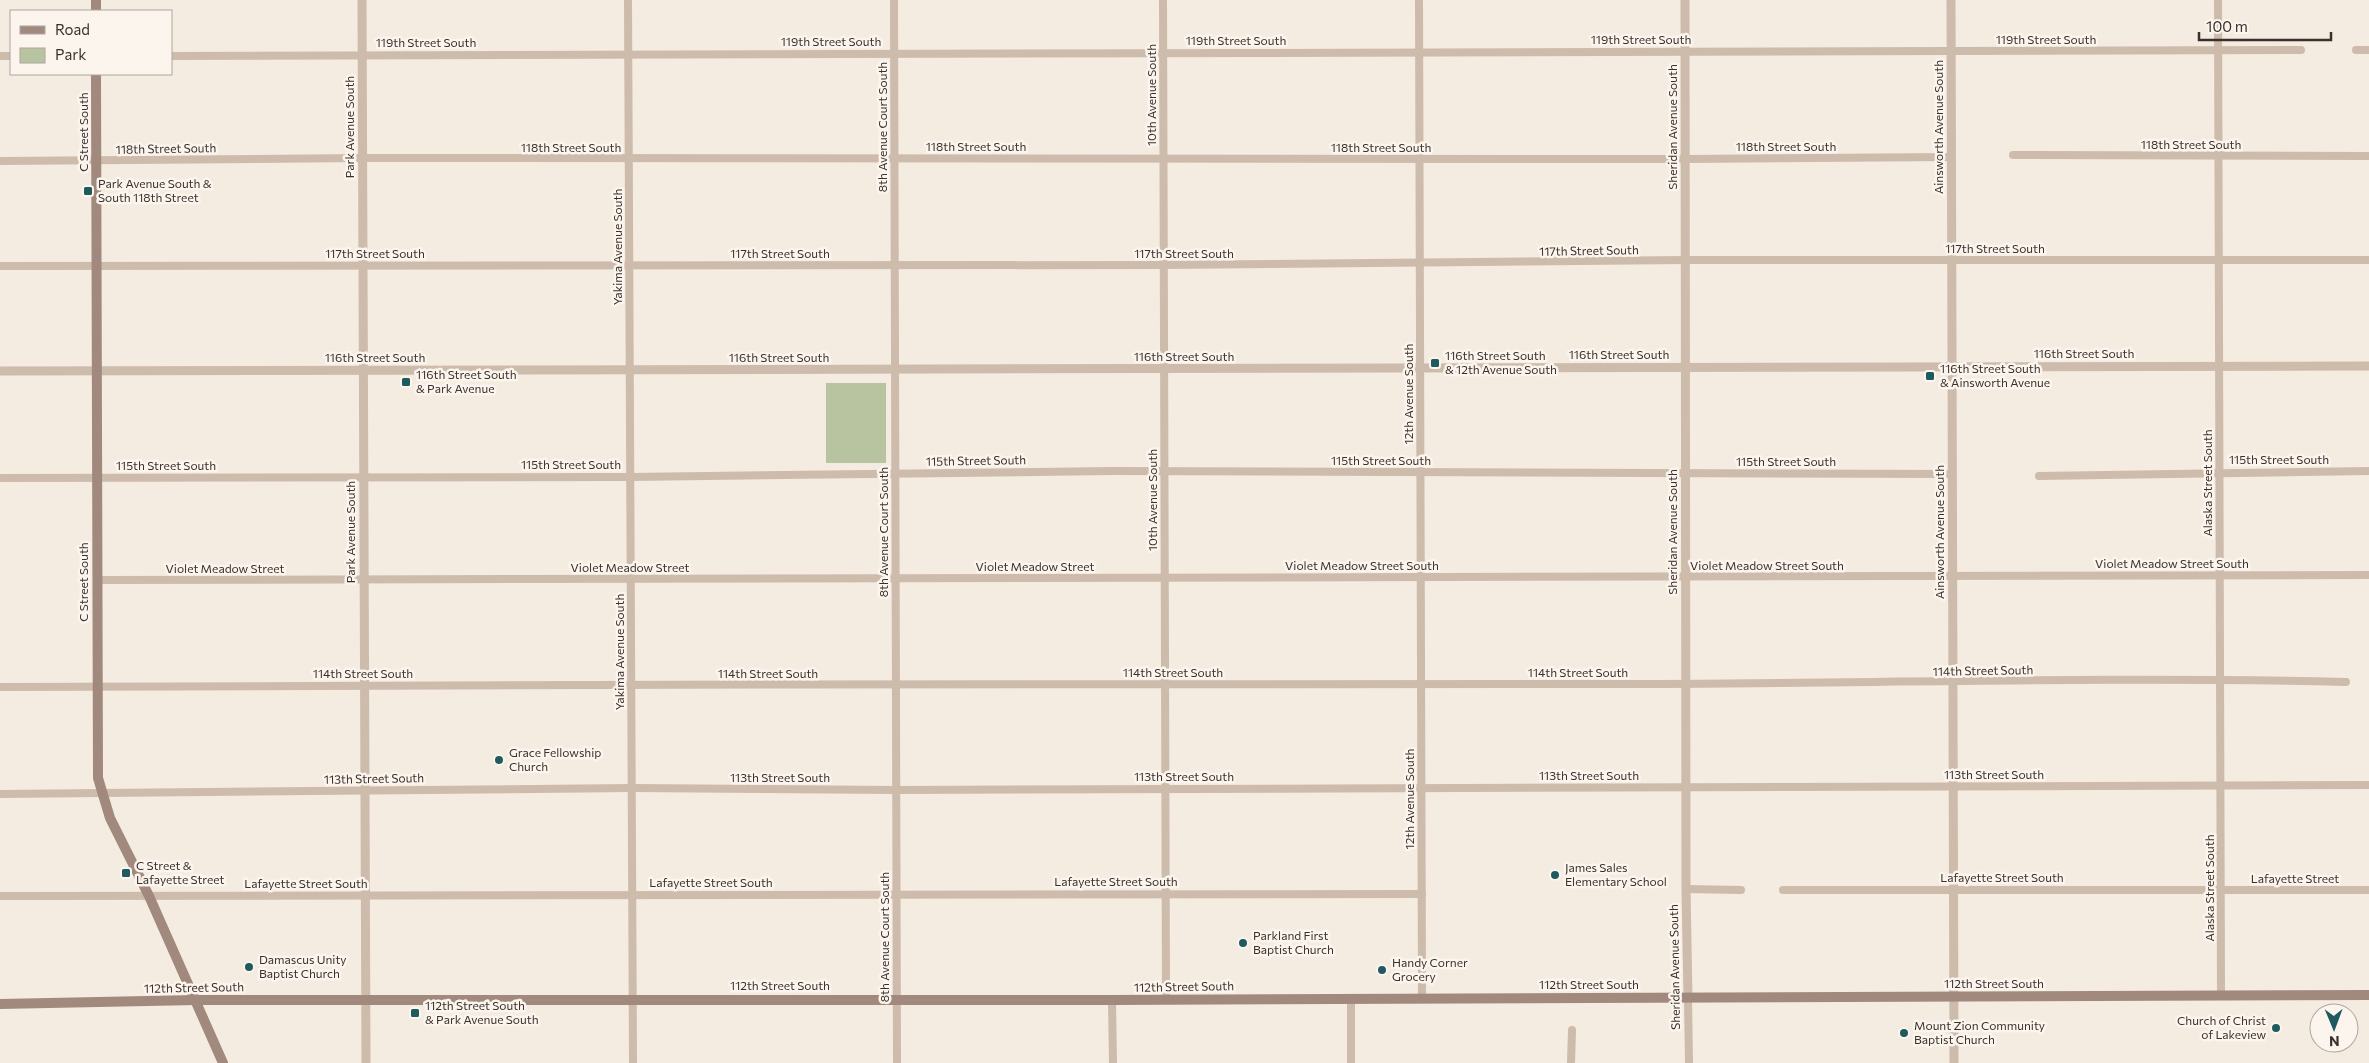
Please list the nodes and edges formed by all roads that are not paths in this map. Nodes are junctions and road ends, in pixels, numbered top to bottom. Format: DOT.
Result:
graph roads {
  1 [pos="362,0"];
  2 [pos="628,0"];
  3 [pos="894,0"];
  4 [pos="1163,0"];
  5 [pos="1419,0"];
  6 [pos="1684,0"];
  7 [pos="1951,0"];
  8 [pos="2218,0"];
  9 [pos="2218,50"];
  10 [pos="2301,50"];
  11 [pos="2356,50"];
  12 [pos="2369,50"];
  13 [pos="1951,51"];
  14 [pos="1419,52"];
  15 [pos="1685,52"];
  16 [pos="894,53"];
  17 [pos="1163,53"];
  18 [pos="362,54"];
  19 [pos="628,54"];
  20 [pos="172,56"];
  21 [pos="96,75"];
  22 [pos="2013,155"];
  23 [pos="2219,156"];
  24 [pos="2369,156"];
  25 [pos="1951,157"];
  26 [pos="362,158"];
  27 [pos="1163,158"];
  28 [pos="629,159"];
  29 [pos="894,159"];
  30 [pos="1420,159"];
  31 [pos="1686,159"];
  32 [pos="0,161"];
  33 [pos="96,161"];
  34 [pos="1685,260"];
  35 [pos="1952,260"];
  36 [pos="2369,260"];
  37 [pos="2219,261"];
  38 [pos="1420,264"];
  39 [pos="96,265"];
  40 [pos="1163,265"];
  41 [pos="0,266"];
  42 [pos="363,266"];
  43 [pos="629,266"];
  44 [pos="895,266"];
  45 [pos="2219,366"];
  46 [pos="2369,366"];
  47 [pos="1952,367"];
  48 [pos="1420,368"];
  49 [pos="1685,368"];
  50 [pos="1164,369"];
  51 [pos="363,370"];
  52 [pos="895,370"];
  53 [pos="0,371"];
  54 [pos="96,371"];
  55 [pos="630,371"];
  56 [pos="2220,471"];
  57 [pos="2369,471"];
  58 [pos="1164,472"];
  59 [pos="1421,472"];
  60 [pos="1685,472"];
  61 [pos="895,474"];
  62 [pos="1952,474"];
  63 [pos="363,476"];
  64 [pos="2039,476"];
  65 [pos="97,477"];
  66 [pos="630,477"];
  67 [pos="0,478"];
  68 [pos="2220,575"];
  69 [pos="2369,575"];
  70 [pos="1164,577"];
  71 [pos="1421,577"];
  72 [pos="1685,577"];
  73 [pos="1952,577"];
  74 [pos="631,579"];
  75 [pos="896,579"];
  76 [pos="97,580"];
  77 [pos="364,580"];
  78 [pos="2220,679"];
  79 [pos="1953,682"];
  80 [pos="2346,682"];
  81 [pos="896,684"];
  82 [pos="1164,684"];
  83 [pos="1421,684"];
  84 [pos="1686,684"];
  85 [pos="364,685"];
  86 [pos="631,686"];
  87 [pos="0,687"];
  88 [pos="97,687"];
  89 [pos="2221,785"];
  90 [pos="2369,785"];
  91 [pos="1953,786"];
  92 [pos="1686,787"];
  93 [pos="632,788"];
  94 [pos="1165,788"];
  95 [pos="1422,789"];
  96 [pos="364,790"];
  97 [pos="896,790"];
  98 [pos="102,793"];
  99 [pos="0,794"];
  100 [pos="1686,890"];
  101 [pos="1741,890"];
  102 [pos="1783,890"];
  103 [pos="1953,890"];
  104 [pos="2221,890"];
  105 [pos="2369,890"];
  106 [pos="1165,893"];
  107 [pos="897,894"];
  108 [pos="1422,894"];
  109 [pos="364,895"];
  110 [pos="632,895"];
  111 [pos="0,896"];
  112 [pos="149,896"];
  113 [pos="2221,995"];
  114 [pos="2369,995"];
  115 [pos="1422,997"];
  116 [pos="1954,997"];
  117 [pos="1351,998"];
  118 [pos="1688,998"];
  119 [pos="633,999"];
  120 [pos="897,999"];
  121 [pos="1166,999"];
  122 [pos="196,1000"];
  123 [pos="365,1000"];
  124 [pos="1112,1000"];
  125 [pos="0,1004"];
  126 [pos="1572,1030"];
  127 [pos="223,1063"];
  128 [pos="366,1063"];
  129 [pos="633,1063"];
  130 [pos="897,1063"];
  131 [pos="1113,1063"];
  132 [pos="1351,1063"];
  133 [pos="1571,1063"];
  134 [pos="1689,1063"];
  135 [pos="1954,1063"];
  1 -- 18 [label="street, Park Avenue South"];
  2 -- 19 [label="street, Yakima Avenue South"];
  3 -- 16 [label="street, 8th Avenue Court South"];
  4 -- 17 [label="street, 10th Avenue South"];
  5 -- 14 [label="street, 12th Avenue South"];
  6 -- 15 [label="street, Sheridan Avenue South"];
  7 -- 13 [label="street, Ainsworth Avenue South"];
  8 -- 9 [label="street, Alaska Street South"];
  9 -- 10 [label="street, 119th Street South"];
  9 -- 13 [label="street, 119th Street South"];
  9 -- 23 [label="street, Alaska Street South"];
  11 -- 12 [label="street"];
  13 -- 15 [label="street, 119th Street South"];
  13 -- 25 [label="street, Ainsworth Avenue South"];
  14 -- 15 [label="street, 119th Street South"];
  14 -- 17 [label="street, 119th Street South"];
  14 -- 30 [label="street, 12th Avenue South"];
  15 -- 31 [label="street, Sheridan Avenue South"];
  16 -- 17 [label="street, 119th Street South"];
  16 -- 19 [label="street, 119th Street South"];
  16 -- 29 [label="street, 8th Avenue Court South"];
  17 -- 27 [label="street, 10th Avenue South"];
  18 -- 19 [label="street, 119th Street South"];
  18 -- 20 [label="street, 119th Street South"];
  18 -- 26 [label="street, Park Avenue South"];
  19 -- 28 [label="street, Yakima Avenue South"];
  21 -- 33 [label="main road, C Street South"];
  22 -- 23 [label="street, 118th Street South"];
  23 -- 24 [label="street, 118th Street South"];
  23 -- 37 [label="street, Alaska Street South"];
  25 -- 31 [label="street, 118th Street South"];
  25 -- 35 [label="street, Ainsworth Avenue South"];
  26 -- 28 [label="street, 118th Street South"];
  26 -- 33 [label="street, 118th Street South"];
  26 -- 42 [label="street, Park Avenue South"];
  27 -- 29 [label="street, 118th Street South"];
  27 -- 30 [label="street, 118th Street South"];
  27 -- 40 [label="street, 10th Avenue South"];
  28 -- 29 [label="street, 118th Street South"];
  28 -- 43 [label="street, Yakima Avenue South"];
  29 -- 44 [label="street, 8th Avenue Court South"];
  30 -- 31 [label="street, 118th Street South"];
  30 -- 38 [label="street, 12th Avenue South"];
  31 -- 34 [label="street, Sheridan Avenue South"];
  32 -- 33 [label="street, 118th Street South"];
  33 -- 39 [label="main road, C Street South"];
  34 -- 35 [label="street, 117th Street South"];
  34 -- 38 [label="street, 117th Street South"];
  34 -- 49 [label="street, Sheridan Avenue South"];
  35 -- 37 [label="street, 117th Street South"];
  35 -- 47 [label="street, Ainsworth Avenue South"];
  36 -- 37 [label="street, 117th Street South"];
  37 -- 45 [label="street, Alaska Street South"];
  38 -- 40 [label="street, 117th Street South"];
  38 -- 48 [label="street, 12th Avenue South"];
  39 -- 41 [label="street, 117th Street South"];
  39 -- 42 [label="street, 117th Street South"];
  39 -- 54 [label="main road, C Street South"];
  40 -- 44 [label="street, 117th Street South"];
  40 -- 50 [label="street, 10th Avenue South"];
  42 -- 43 [label="street, 117th Street South"];
  42 -- 51 [label="street, Park Avenue South"];
  43 -- 44 [label="street, 117th Street South"];
  43 -- 55 [label="street, Yakima Avenue South"];
  44 -- 52 [label="street, 8th Avenue Court South"];
  45 -- 46 [label="street, 116th Street South"];
  45 -- 47 [label="street, 116th Street South"];
  45 -- 56 [label="street, Alaska Street South"];
  47 -- 49 [label="street, 116th Street South"];
  47 -- 62 [label="street, Ainsworth Avenue South"];
  48 -- 49 [label="street, 116th Street South"];
  48 -- 50 [label="street, 116th Street South"];
  48 -- 59 [label="street, 12th Avenue South"];
  49 -- 60 [label="street, Sheridan Avenue South"];
  50 -- 52 [label="street, 116th Street South"];
  50 -- 58 [label="street, 10th Avenue South"];
  51 -- 54 [label="street, 116th Street South"];
  51 -- 55 [label="street, 116th Street South"];
  51 -- 63 [label="street, Park Avenue South"];
  52 -- 55 [label="street, 116th Street South"];
  52 -- 61 [label="street, 8th Avenue Court South"];
  53 -- 54 [label="street, 116th Street South"];
  54 -- 65 [label="main road, C Street South"];
  55 -- 66 [label="street, Yakima Avenue South"];
  56 -- 57 [label="street, 115th Street South"];
  56 -- 64 [label="street, 115th Street South"];
  56 -- 68 [label="street, Alaska Street South"];
  58 -- 59 [label="street, 115th Street South"];
  58 -- 61 [label="street, 115th Street South"];
  58 -- 70 [label="street, 10th Avenue South"];
  59 -- 60 [label="street, 115th Street South"];
  59 -- 71 [label="street, 12th Avenue South"];
  60 -- 62 [label="street, 115th Street South"];
  60 -- 72 [label="street, Sheridan Avenue South"];
  61 -- 66 [label="street, 115th Street South"];
  61 -- 75 [label="street, 8th Avenue Court South"];
  62 -- 73 [label="street, Ainsworth Avenue South"];
  63 -- 65 [label="street, 115th Street South"];
  63 -- 66 [label="street, 115th Street South"];
  63 -- 77 [label="street, Park Avenue South"];
  65 -- 67 [label="street, 115th Street South"];
  65 -- 76 [label="main road, C Street South"];
  66 -- 74 [label="street, Yakima Avenue South"];
  68 -- 69 [label="street, Violet Meadow Street South"];
  68 -- 73 [label="street, Violet Meadow Street South"];
  68 -- 78 [label="street, Alaska Street South"];
  70 -- 71 [label="street, Violet Meadow Street South"];
  70 -- 75 [label="street, Violet Meadow Street"];
  70 -- 82 [label="street, 10th Avenue South"];
  71 -- 72 [label="street, Violet Meadow Street South"];
  71 -- 83 [label="street, 12th Avenue South"];
  72 -- 73 [label="street, Violet Meadow Street South"];
  72 -- 84 [label="street, Sheridan Avenue South"];
  73 -- 79 [label="street, Ainsworth Avenue South"];
  74 -- 75 [label="street, Violet Meadow Street"];
  74 -- 77 [label="street, Violet Meadow Street"];
  74 -- 86 [label="street, Yakima Avenue South"];
  75 -- 81 [label="street, 8th Avenue Court South"];
  76 -- 77 [label="street, Violet Meadow Street"];
  76 -- 88 [label="main road, C Street South"];
  77 -- 85 [label="street, Park Avenue South"];
  78 -- 79 [label="street, 114th Street South"];
  78 -- 80 [label="street, 114th Street South"];
  78 -- 89 [label="street, Alaska Street South"];
  79 -- 84 [label="street, 114th Street South"];
  79 -- 91 [label="street, Ainsworth Avenue South"];
  81 -- 82 [label="street, 114th Street South"];
  81 -- 86 [label="street, 114th Street South"];
  81 -- 97 [label="street, 8th Avenue Court South"];
  82 -- 83 [label="street, 114th Street South"];
  82 -- 94 [label="street, 10th Avenue South"];
  83 -- 84 [label="street, 114th Street South"];
  83 -- 95 [label="street, 12th Avenue South"];
  84 -- 92 [label="street, Sheridan Avenue South"];
  85 -- 86 [label="street, 114th Street South"];
  85 -- 88 [label="street, 114th Street South"];
  85 -- 96 [label="street, Park Avenue South"];
  86 -- 93 [label="street, Yakima Avenue South"];
  87 -- 88 [label="street, 114th Street South"];
  88 -- 98 [label="main road, C Street South"];
  89 -- 90 [label="street, 113th Street South"];
  89 -- 91 [label="street, 113th Street South"];
  89 -- 104 [label="street, Alaska Street South"];
  91 -- 92 [label="street, 113th Street South"];
  91 -- 103 [label="street, Ainsworth Avenue South"];
  92 -- 95 [label="street, 113th Street South"];
  92 -- 100 [label="street, Sheridan Avenue South"];
  93 -- 96 [label="street, 113th Street South"];
  93 -- 97 [label="street, 113th Street South"];
  93 -- 110 [label="street, Yakima Avenue South"];
  94 -- 95 [label="street, 113th Street South"];
  94 -- 97 [label="street, 113th Street South"];
  94 -- 106 [label="street, 10th Avenue South"];
  95 -- 108 [label="street, 12th Avenue South"];
  96 -- 98 [label="street, 113th Street South"];
  96 -- 109 [label="street, Park Avenue South"];
  97 -- 107 [label="street, 8th Avenue Court South"];
  98 -- 99 [label="street, 113th Street South"];
  98 -- 112 [label="main road, C Street South"];
  100 -- 101 [label="street"];
  100 -- 118 [label="street, Sheridan Avenue South"];
  102 -- 103 [label="street, Lafayette Street South"];
  103 -- 104 [label="street, Lafayette Street South"];
  103 -- 116 [label="street, Ainsworth Avenue South"];
  104 -- 105 [label="street, Lafayette Street"];
  104 -- 113 [label="street, Alaska Street South"];
  106 -- 107 [label="street, Lafayette Street South"];
  106 -- 108 [label="street, Lafayette Street South"];
  106 -- 121 [label="street, 10th Avenue South"];
  107 -- 110 [label="street, Lafayette Street South"];
  107 -- 120 [label="street, 8th Avenue Court South"];
  108 -- 115 [label="street, 12th Avenue South"];
  109 -- 110 [label="street, Lafayette Street South"];
  109 -- 112 [label="street, Lafayette Street South"];
  109 -- 123 [label="street, Park Avenue South"];
  110 -- 119 [label="street, Yakima Avenue South"];
  111 -- 112 [label="street, Lafayette Street South"];
  112 -- 122 [label="main road, C Street South"];
  113 -- 114 [label="main road, 112th Street South"];
  113 -- 116 [label="main road, 112th Street South"];
  115 -- 117 [label="main road, 112th Street South"];
  115 -- 118 [label="main road, 112th Street South"];
  116 -- 118 [label="main road, 112th Street South"];
  116 -- 135 [label="street, Ainsworth Avenue South"];
  117 -- 121 [label="main road, 112th Street South"];
  117 -- 132 [label="street"];
  118 -- 134 [label="street, Sheridan Avenue South"];
  119 -- 120 [label="main road, 112th Street South"];
  119 -- 123 [label="main road, 112th Street South"];
  119 -- 129 [label="street, Yakima Avenue South"];
  120 -- 124 [label="main road, 112th Street South"];
  120 -- 130 [label="street, 8th Avenue Court South"];
  121 -- 124 [label="main road, 112th Street South"];
  122 -- 123 [label="main road, 112th Street South"];
  122 -- 125 [label="main road, 112th Street South"];
  122 -- 127 [label="main road, C Street South"];
  123 -- 128 [label="street, Park Avenue South"];
  124 -- 131 [label="street"];
  126 -- 133 [label="street"];
}
